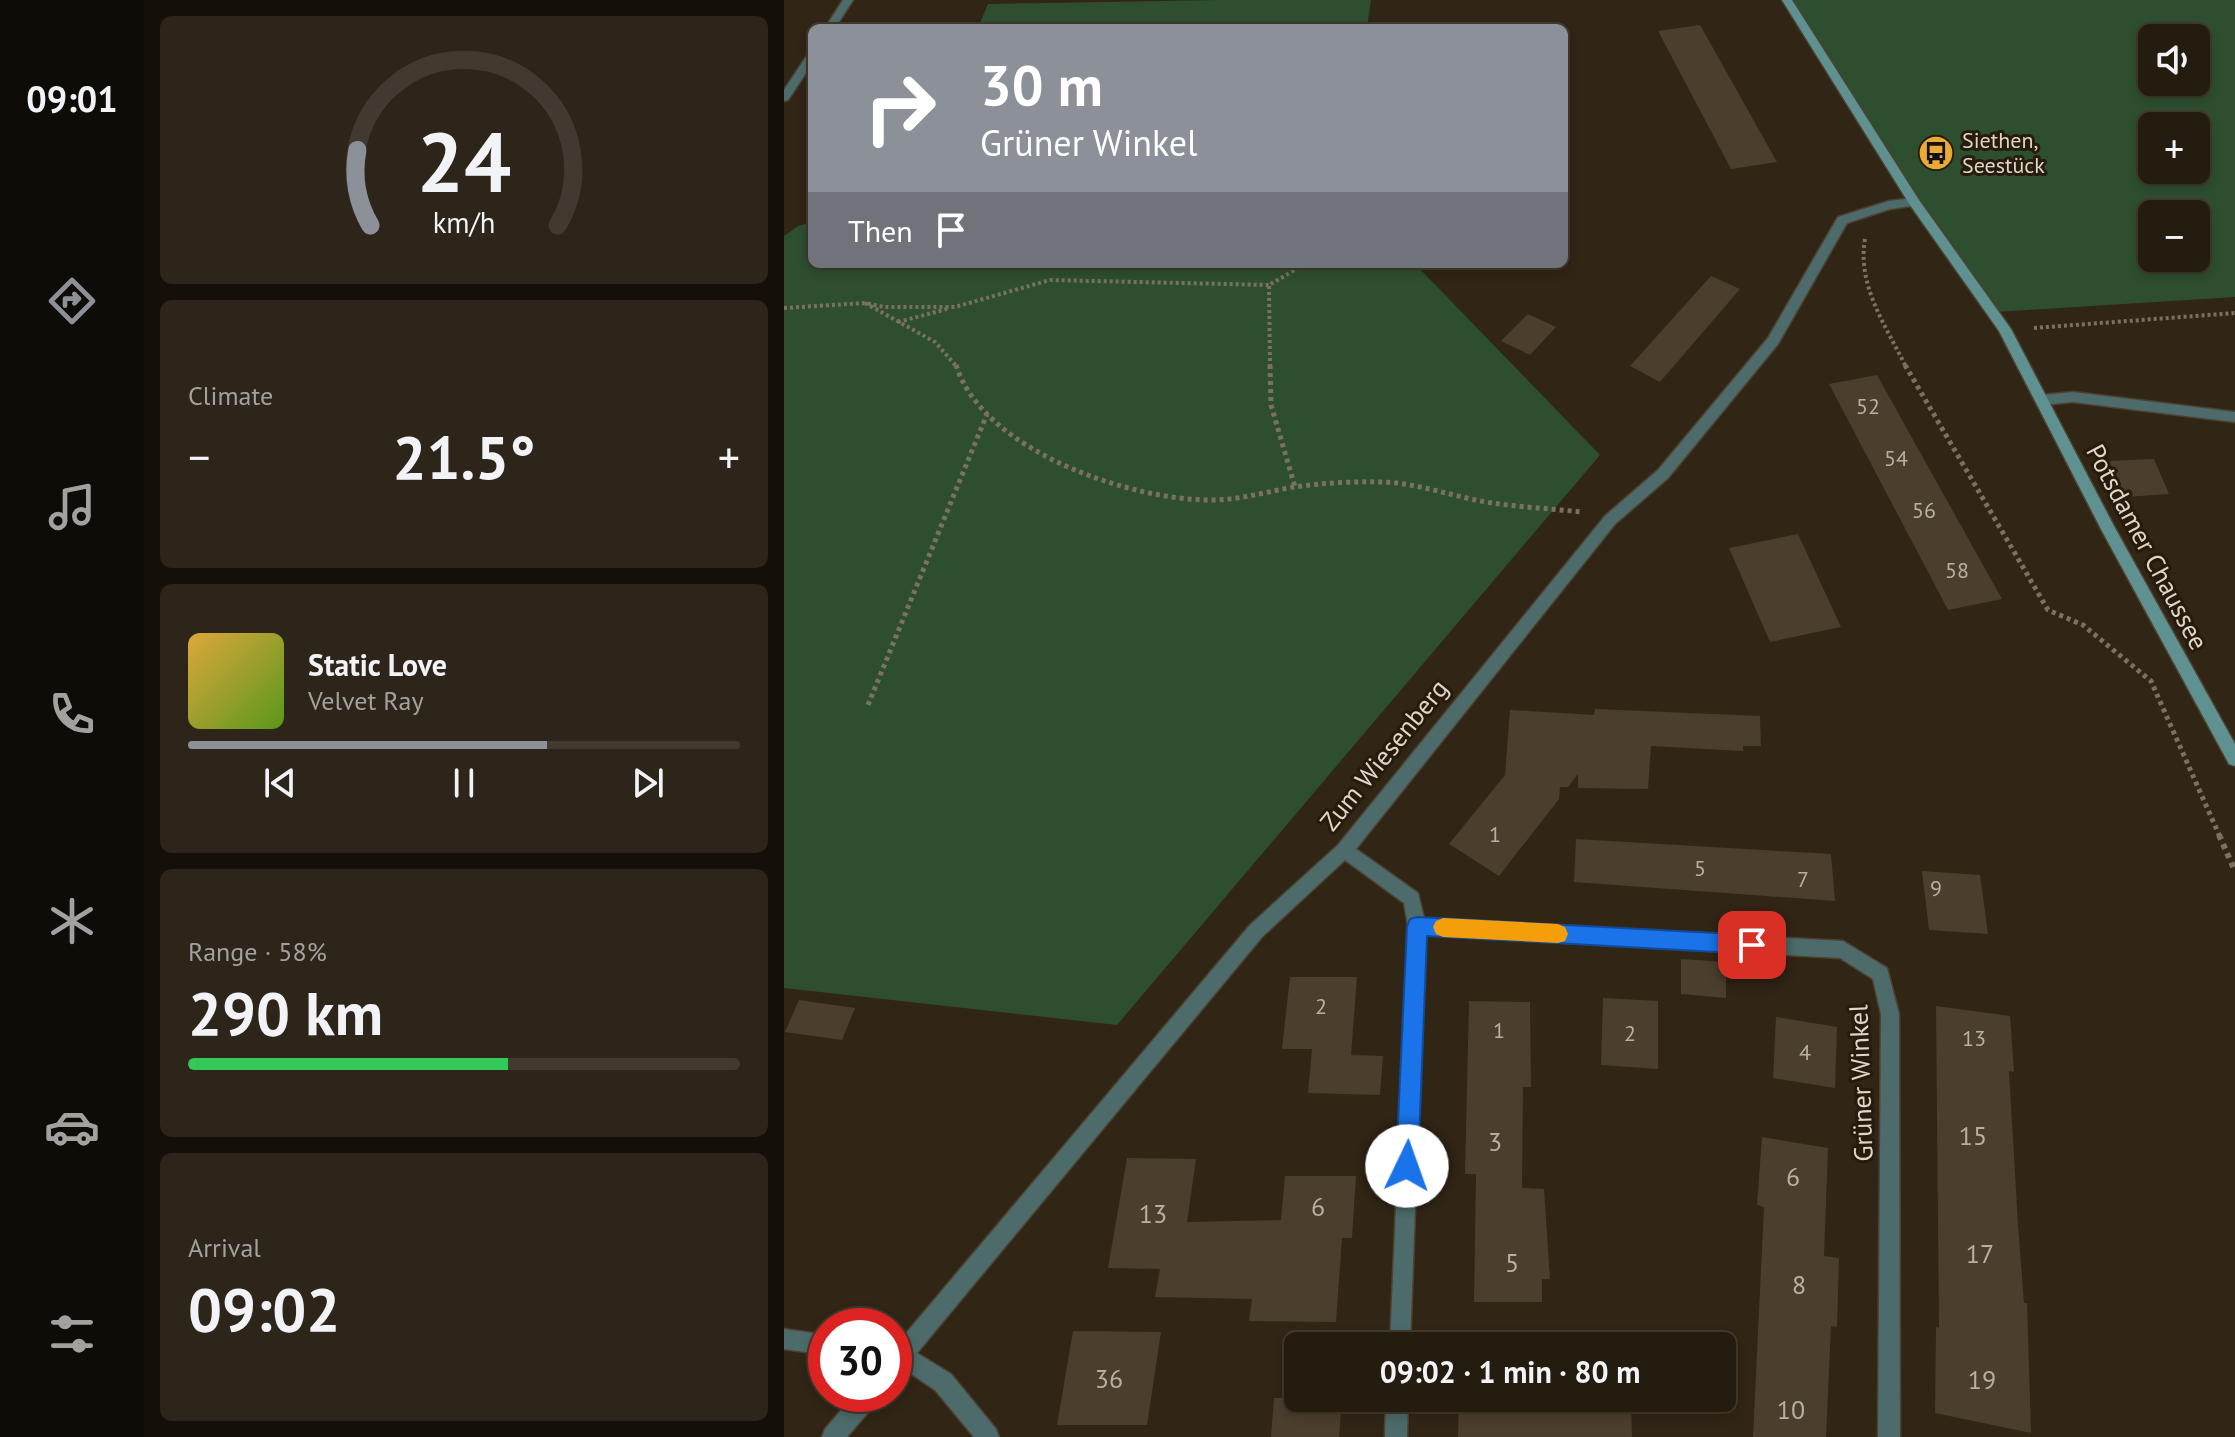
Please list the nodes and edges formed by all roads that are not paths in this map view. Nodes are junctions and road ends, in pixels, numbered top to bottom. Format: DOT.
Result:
graph roads {
  1 [pos="848,0"];
  2 [pos="1787,0"];
  3 [pos="833,24"];
  4 [pos="808,62"];
  5 [pos="797,80"];
  6 [pos="808,80"];
  7 [pos="784,98"];
  8 [pos="1914,202"];
  9 [pos="2042,400"];
  10 [pos="2235,417"];
  11 [pos="2235,759"];
  12 [pos="1344,850"];
  13 [pos="1417,926"];
  14 [pos="1401,1332"];
  15 [pos="784,1339"];
  16 [pos="912,1340"];
  17 [pos="808,1342"];
  18 [pos="912,1366"];
  19 [pos="854,1412"];
  20 [pos="1397,1412"];
  21 [pos="833,1437"];
  22 [pos="988,1437"];
  23 [pos="1396,1437"];
  24 [pos="1889,1437"];
  1 -- 3 [label="street"];
  2 -- 8 [label="main road, Potsdamer Chaussee"];
  4 -- 5 [label="street"];
  5 -- 6 [label="street"];
  5 -- 7 [label="street"];
  8 -- 9 [label="main road, Potsdamer Chaussee"];
  8 -- 12 [label="street, Zum Wiesenberg"];
  9 -- 10 [label="street, Potsdamer Chaussee"];
  9 -- 11 [label="main road, Potsdamer Chaussee"];
  12 -- 13 [label="street"];
  12 -- 16 [label="street, Zum Wiesenberg"];
  13 -- 14 [label="street"];
  13 -- 24 [label="street, Grüner Winkel"];
  15 -- 17 [label="street"];
  18 -- 22 [label="street"];
  19 -- 21 [label="street"];
  20 -- 23 [label="street"];
}
